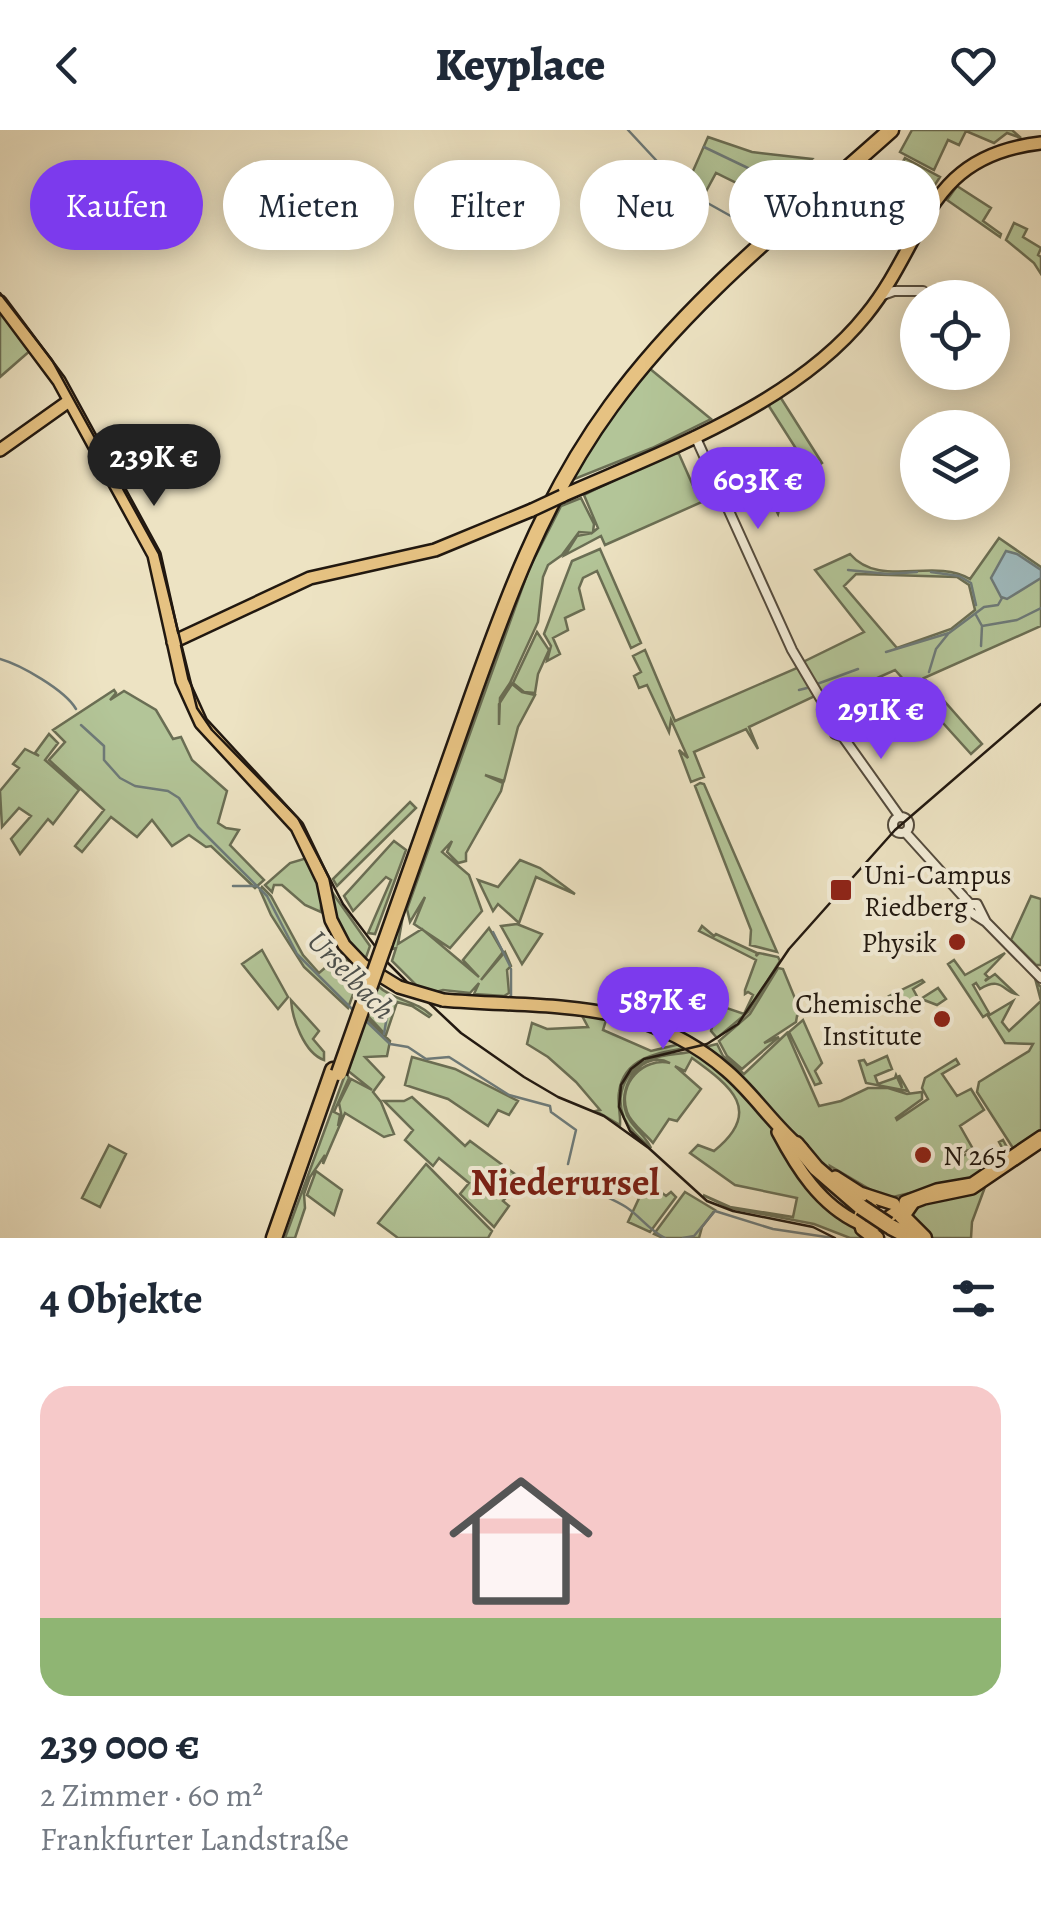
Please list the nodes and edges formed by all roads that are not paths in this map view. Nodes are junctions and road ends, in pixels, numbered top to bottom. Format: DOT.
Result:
graph roads {
  1 [pos="882,130"];
  2 [pos="891,130"];
  3 [pos="1041,143"];
  4 [pos="0,302"];
  5 [pos="69,401"];
  6 [pos="695,436"];
  7 [pos="0,450"];
  8 [pos="173,642"];
  9 [pos="382,942"];
  10 [pos="1041,978"];
  11 [pos="769,1115"];
  12 [pos="1041,1139"];
  13 [pos="796,1144"];
  14 [pos="912,1203"];
  15 [pos="894,1204"];
  16 [pos="861,1219"];
  17 [pos="277,1238"];
  18 [pos="876,1238"];
  19 [pos="909,1238"];
  20 [pos="924,1238"];
  1 -- 9 [label="highway"];
  2 -- 9 [label="highway"];
  3 -- 6 [label="main road"];
  4 -- 5 [label="main road"];
  5 -- 7 [label="main road"];
  5 -- 8 [label="main road"];
  6 -- 8 [label="main road, bridge"];
  6 -- 10 [label="street"];
  8 -- 11 [label="main road, bridge"];
  9 -- 17 [label="highway"];
  11 -- 13 [label="main road"];
  11 -- 16 [label="main road"];
  12 -- 14 [label="main road"];
  12 -- 15 [label="main road"];
  13 -- 15 [label="main road"];
  13 -- 16 [label="highway"];
  14 -- 16 [label="main road"];
  14 -- 20 [label="highway"];
  15 -- 16 [label="main road"];
  16 -- 18 [label="highway"];
  16 -- 19 [label="highway, bridge"];
}
